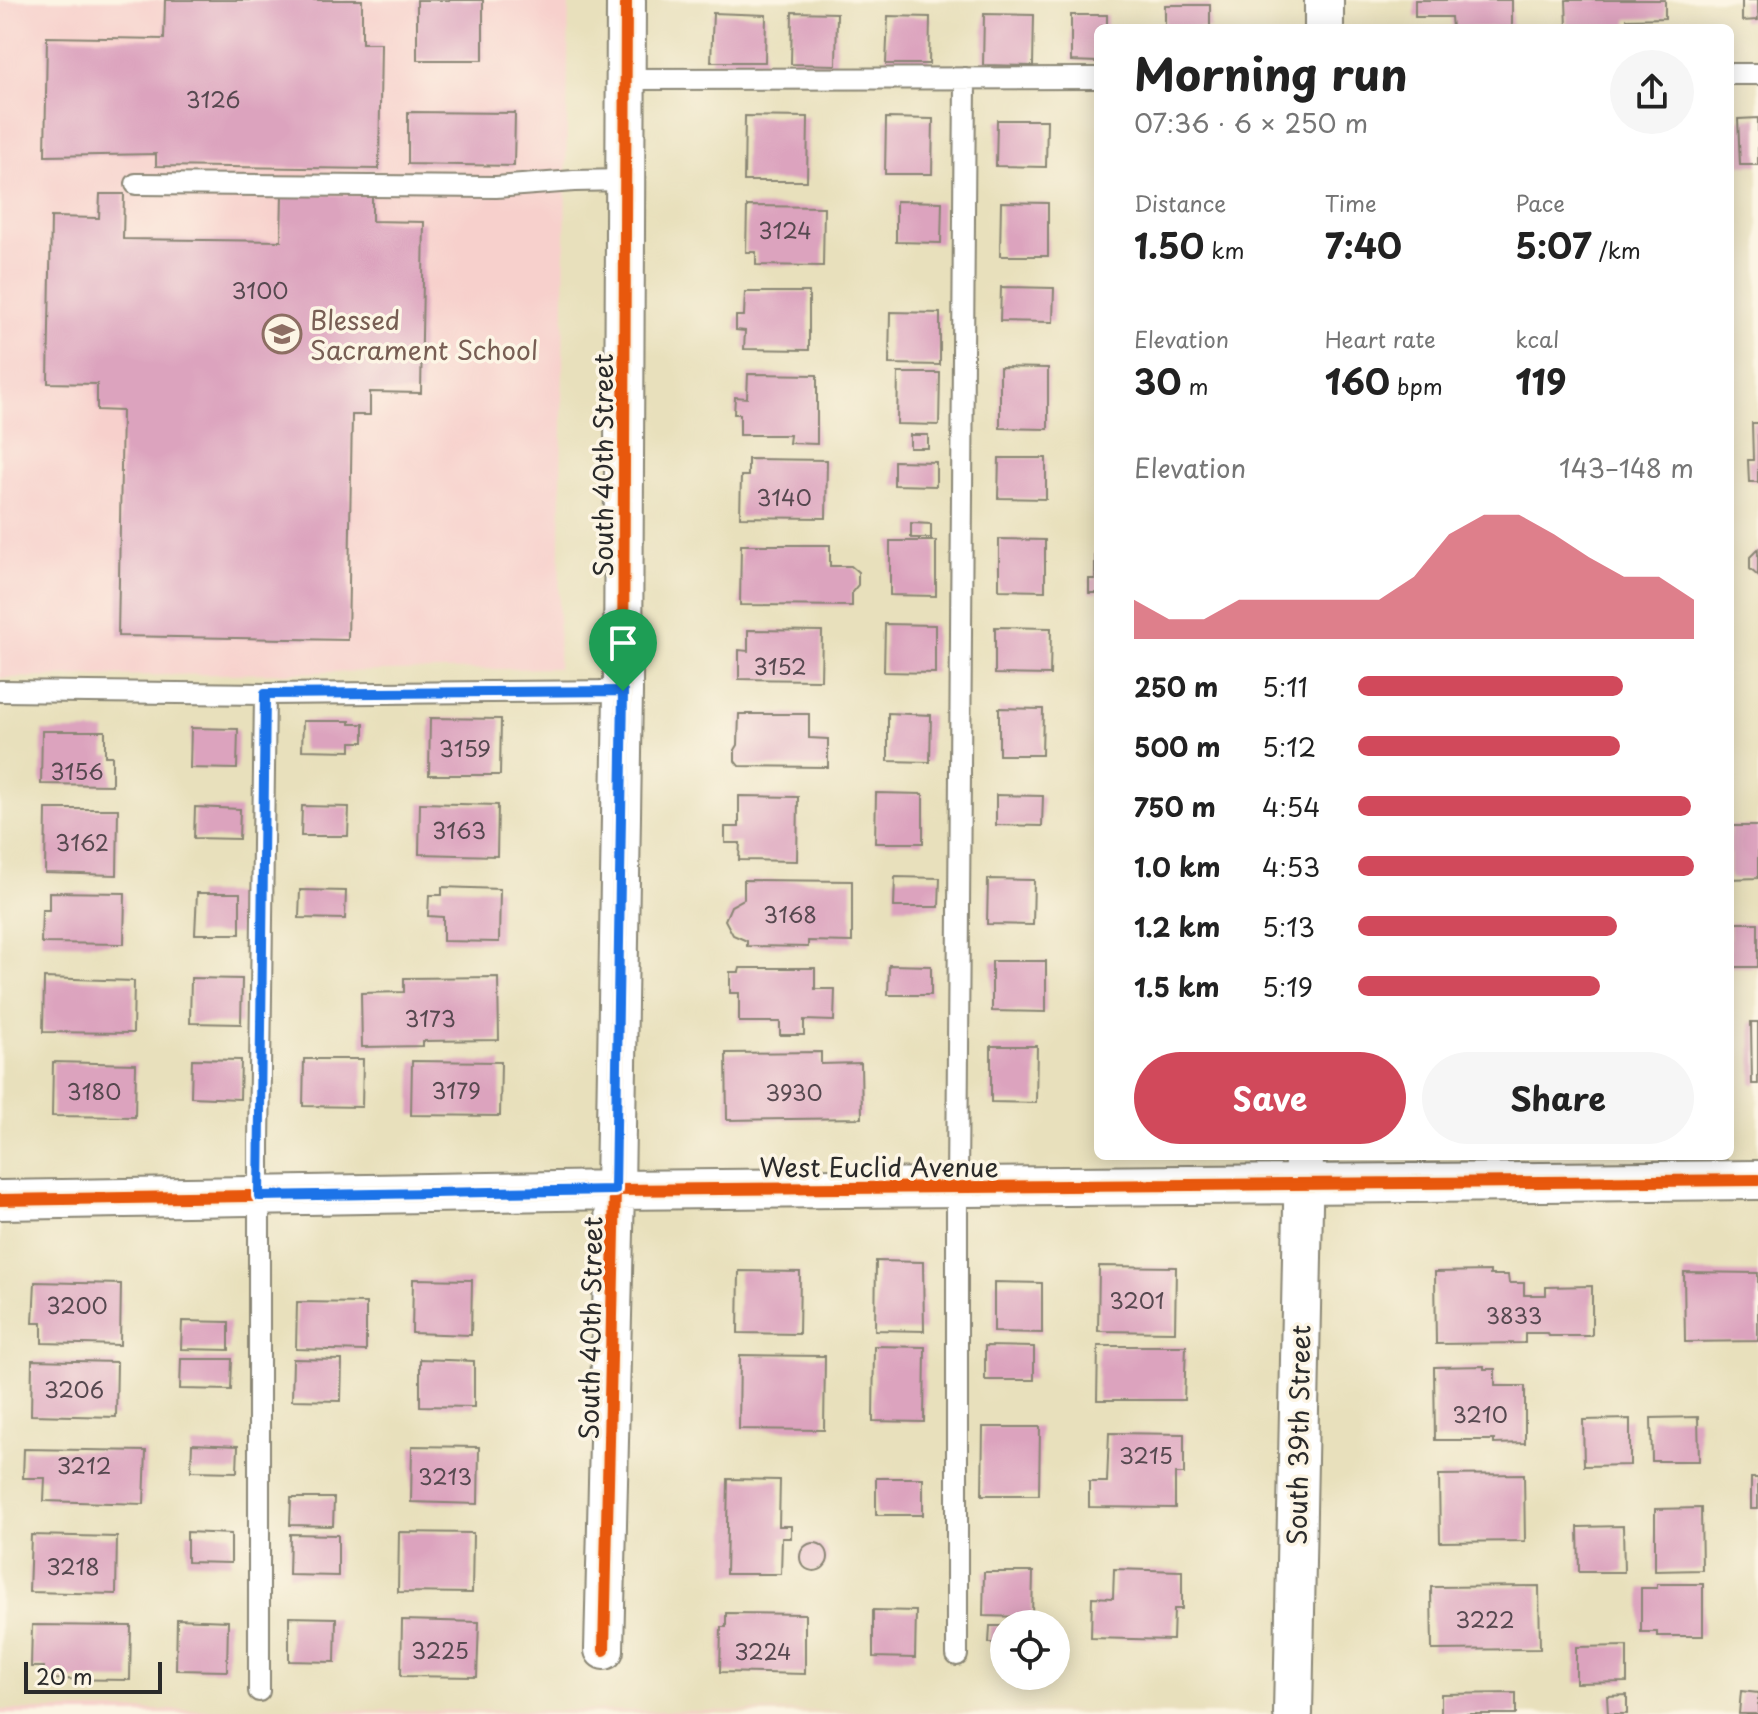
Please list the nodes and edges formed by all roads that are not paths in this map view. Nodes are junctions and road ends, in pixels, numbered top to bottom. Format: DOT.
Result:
graph roads {
  1 [pos="626,0"];
  2 [pos="1324,0"];
  3 [pos="1324,24"];
  4 [pos="1734,74"];
  5 [pos="1758,74"];
  6 [pos="965,78"];
  7 [pos="1094,78"];
  8 [pos="625,79"];
  9 [pos="624,180"];
  10 [pos="136,184"];
  11 [pos="0,691"];
  12 [pos="623,691"];
  13 [pos="265,694"];
  14 [pos="1304,1170"];
  15 [pos="1758,1180"];
  16 [pos="957,1188"];
  17 [pos="615,1190"];
  18 [pos="259,1196"];
  19 [pos="0,1200"];
  20 [pos="604,1650"];
  21 [pos="957,1655"];
  22 [pos="259,1691"];
  23 [pos="1293,1714"];
  1 -- 8 [label="street, South 40th Street"];
  2 -- 3 [label="street"];
  4 -- 5 [label="lane"];
  6 -- 7 [label="lane"];
  6 -- 8 [label="lane"];
  6 -- 16 [label="lane"];
  8 -- 9 [label="street, South 40th Street"];
  9 -- 10 [label="lane"];
  9 -- 12 [label="street, South 40th Street"];
  11 -- 13 [label="lane"];
  12 -- 13 [label="lane"];
  12 -- 17 [label="street, South 40th Street"];
  13 -- 18 [label="lane"];
  14 -- 15 [label="street, West Euclid Avenue"];
  14 -- 16 [label="street, West Euclid Avenue"];
  14 -- 23 [label="street, South 39th Street"];
  16 -- 17 [label="street, West Euclid Avenue"];
  16 -- 21 [label="lane"];
  17 -- 18 [label="street, West Euclid Avenue"];
  17 -- 20 [label="street, South 40th Street"];
  18 -- 19 [label="street, West Euclid Avenue"];
  18 -- 22 [label="lane"];
}
